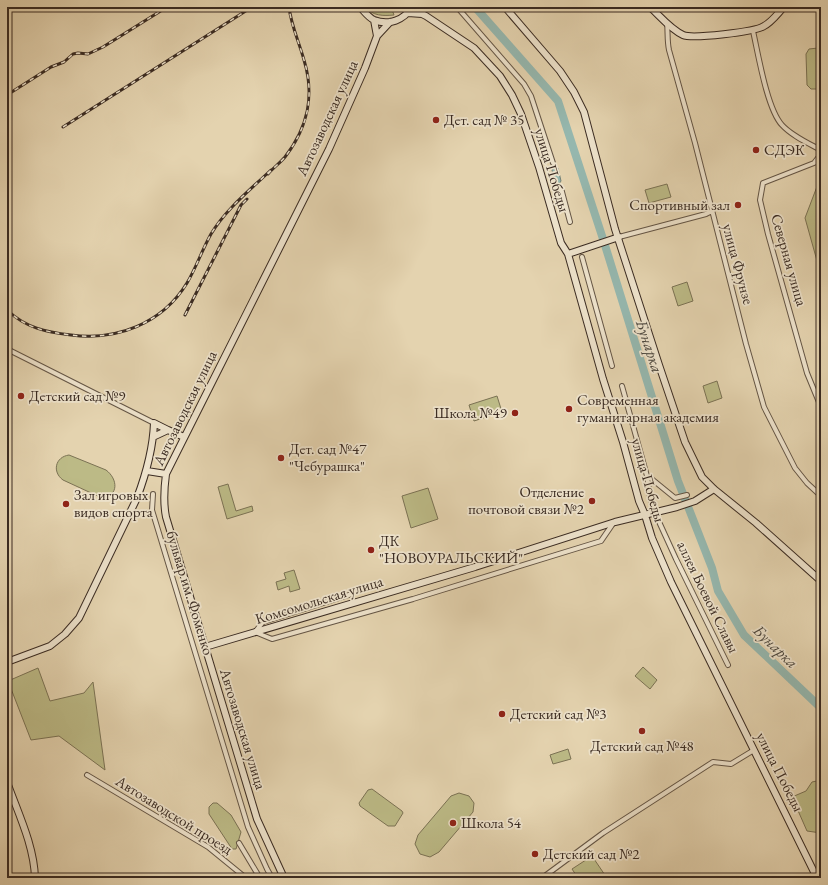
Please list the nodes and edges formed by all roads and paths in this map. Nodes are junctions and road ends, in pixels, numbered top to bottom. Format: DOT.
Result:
graph roads {
  1 [pos="360,7"];
  2 [pos="420,7"];
  3 [pos="457,7"];
  4 [pos="505,7"];
  5 [pos="784,7"];
  6 [pos="654,8"];
  7 [pos="410,10"];
  8 [pos="422,14"];
  9 [pos="374,20"];
  10 [pos="390,22"];
  11 [pos="667,22"];
  12 [pos="676,31"];
  13 [pos="753,31"];
  14 [pos="668,33"];
  15 [pos="377,36"];
  16 [pos="821,150"];
  17 [pos="821,154"];
  18 [pos="553,163"];
  19 [pos="561,188"];
  20 [pos="712,211"];
  21 [pos="570,222"];
  22 [pos="619,237"];
  23 [pos="568,254"];
  24 [pos="582,256"];
  25 [pos="7,349"];
  26 [pos="612,366"];
  27 [pos="622,386"];
  28 [pos="821,407"];
  29 [pos="154,423"];
  30 [pos="168,430"];
  31 [pos="153,437"];
  32 [pos="184,437"];
  33 [pos="146,471"];
  34 [pos="166,474"];
  35 [pos="647,476"];
  36 [pos="714,489"];
  37 [pos="153,494"];
  38 [pos="687,494"];
  39 [pos="821,496"];
  40 [pos="645,515"];
  41 [pos="656,515"];
  42 [pos="615,522"];
  43 [pos="821,581"];
  44 [pos="352,594"];
  45 [pos="255,632"];
  46 [pos="205,647"];
  47 [pos="7,662"];
  48 [pos="728,665"];
  49 [pos="754,750"];
  50 [pos="87,774"];
  51 [pos="7,782"];
  52 [pos="239,843"];
  53 [pos="35,878"];
  54 [pos="246,878"];
  55 [pos="260,878"];
  56 [pos="272,878"];
  57 [pos="284,878"];
  58 [pos="542,878"];
  59 [pos="817,878"];
  1 -- 9 [label="street"];
  2 -- 8 [label="street"];
  3 -- 18 [label="street"];
  4 -- 22 [label="street"];
  5 -- 13 [label="street"];
  6 -- 11 [label="street"];
  7 -- 8 [label="street"];
  7 -- 10 [label="street"];
  8 -- 23 [label="street, улица Победы"];
  9 -- 10 [label="street"];
  9 -- 15 [label="street"];
  10 -- 15 [label="street"];
  11 -- 12 [label="street"];
  11 -- 14 [label="street, улица Фрунзе"];
  12 -- 13 [label="street"];
  12 -- 14 [label="street"];
  13 -- 16 [label="street"];
  14 -- 20 [label="street, улица Фрунзе"];
  15 -- 32 [label="street, Автозаводская улица"];
  17 -- 28 [label="street, Северная улица"];
  19 -- 21 [label="street"];
  20 -- 22 [label="street"];
  20 -- 39 [label="street, улица Фрунзе"];
  22 -- 23 [label="street"];
  22 -- 36 [label="street"];
  23 -- 40 [label="street, улица Победы"];
  24 -- 26 [label="street"];
  25 -- 29 [label="street, Автозаводская улица"];
  27 -- 35 [label="street, аллея Боевой Славы"];
  29 -- 30 [label="street"];
  29 -- 31 [label="street"];
  30 -- 31 [label="street"];
  30 -- 32 [label="street"];
  31 -- 33 [label="street"];
  32 -- 34 [label="street, Автозаводская улица"];
  33 -- 34 [label="street"];
  33 -- 47 [label="street"];
  34 -- 46 [label="street, Автозаводская улица"];
  35 -- 38 [label="street"];
  35 -- 41 [label="street, аллея Боевой Славы"];
  36 -- 41 [label="street, Комсомольская улица"];
  36 -- 43 [label="street"];
  37 -- 56 [label="street, бульвар им. Фоменко"];
  40 -- 41 [label="street, Комсомольская улица"];
  40 -- 42 [label="street, Комсомольская улица"];
  40 -- 49 [label="street, улица Победы"];
  41 -- 48 [label="street, аллея Боевой Славы"];
  42 -- 45 [label="street, Комсомольская улица"];
  42 -- 45 [label="street"];
  44 -- 45 [label="street"];
  45 -- 46 [label="street, Комсомольская улица"];
  46 -- 57 [label="street, Автозаводская улица"];
  49 -- 58 [label="street"];
  49 -- 59 [label="street, улица Победы"];
  50 -- 54 [label="street, Автозаводской проезд"];
  51 -- 53 [label="street"];
  52 -- 55 [label="street"];
}
